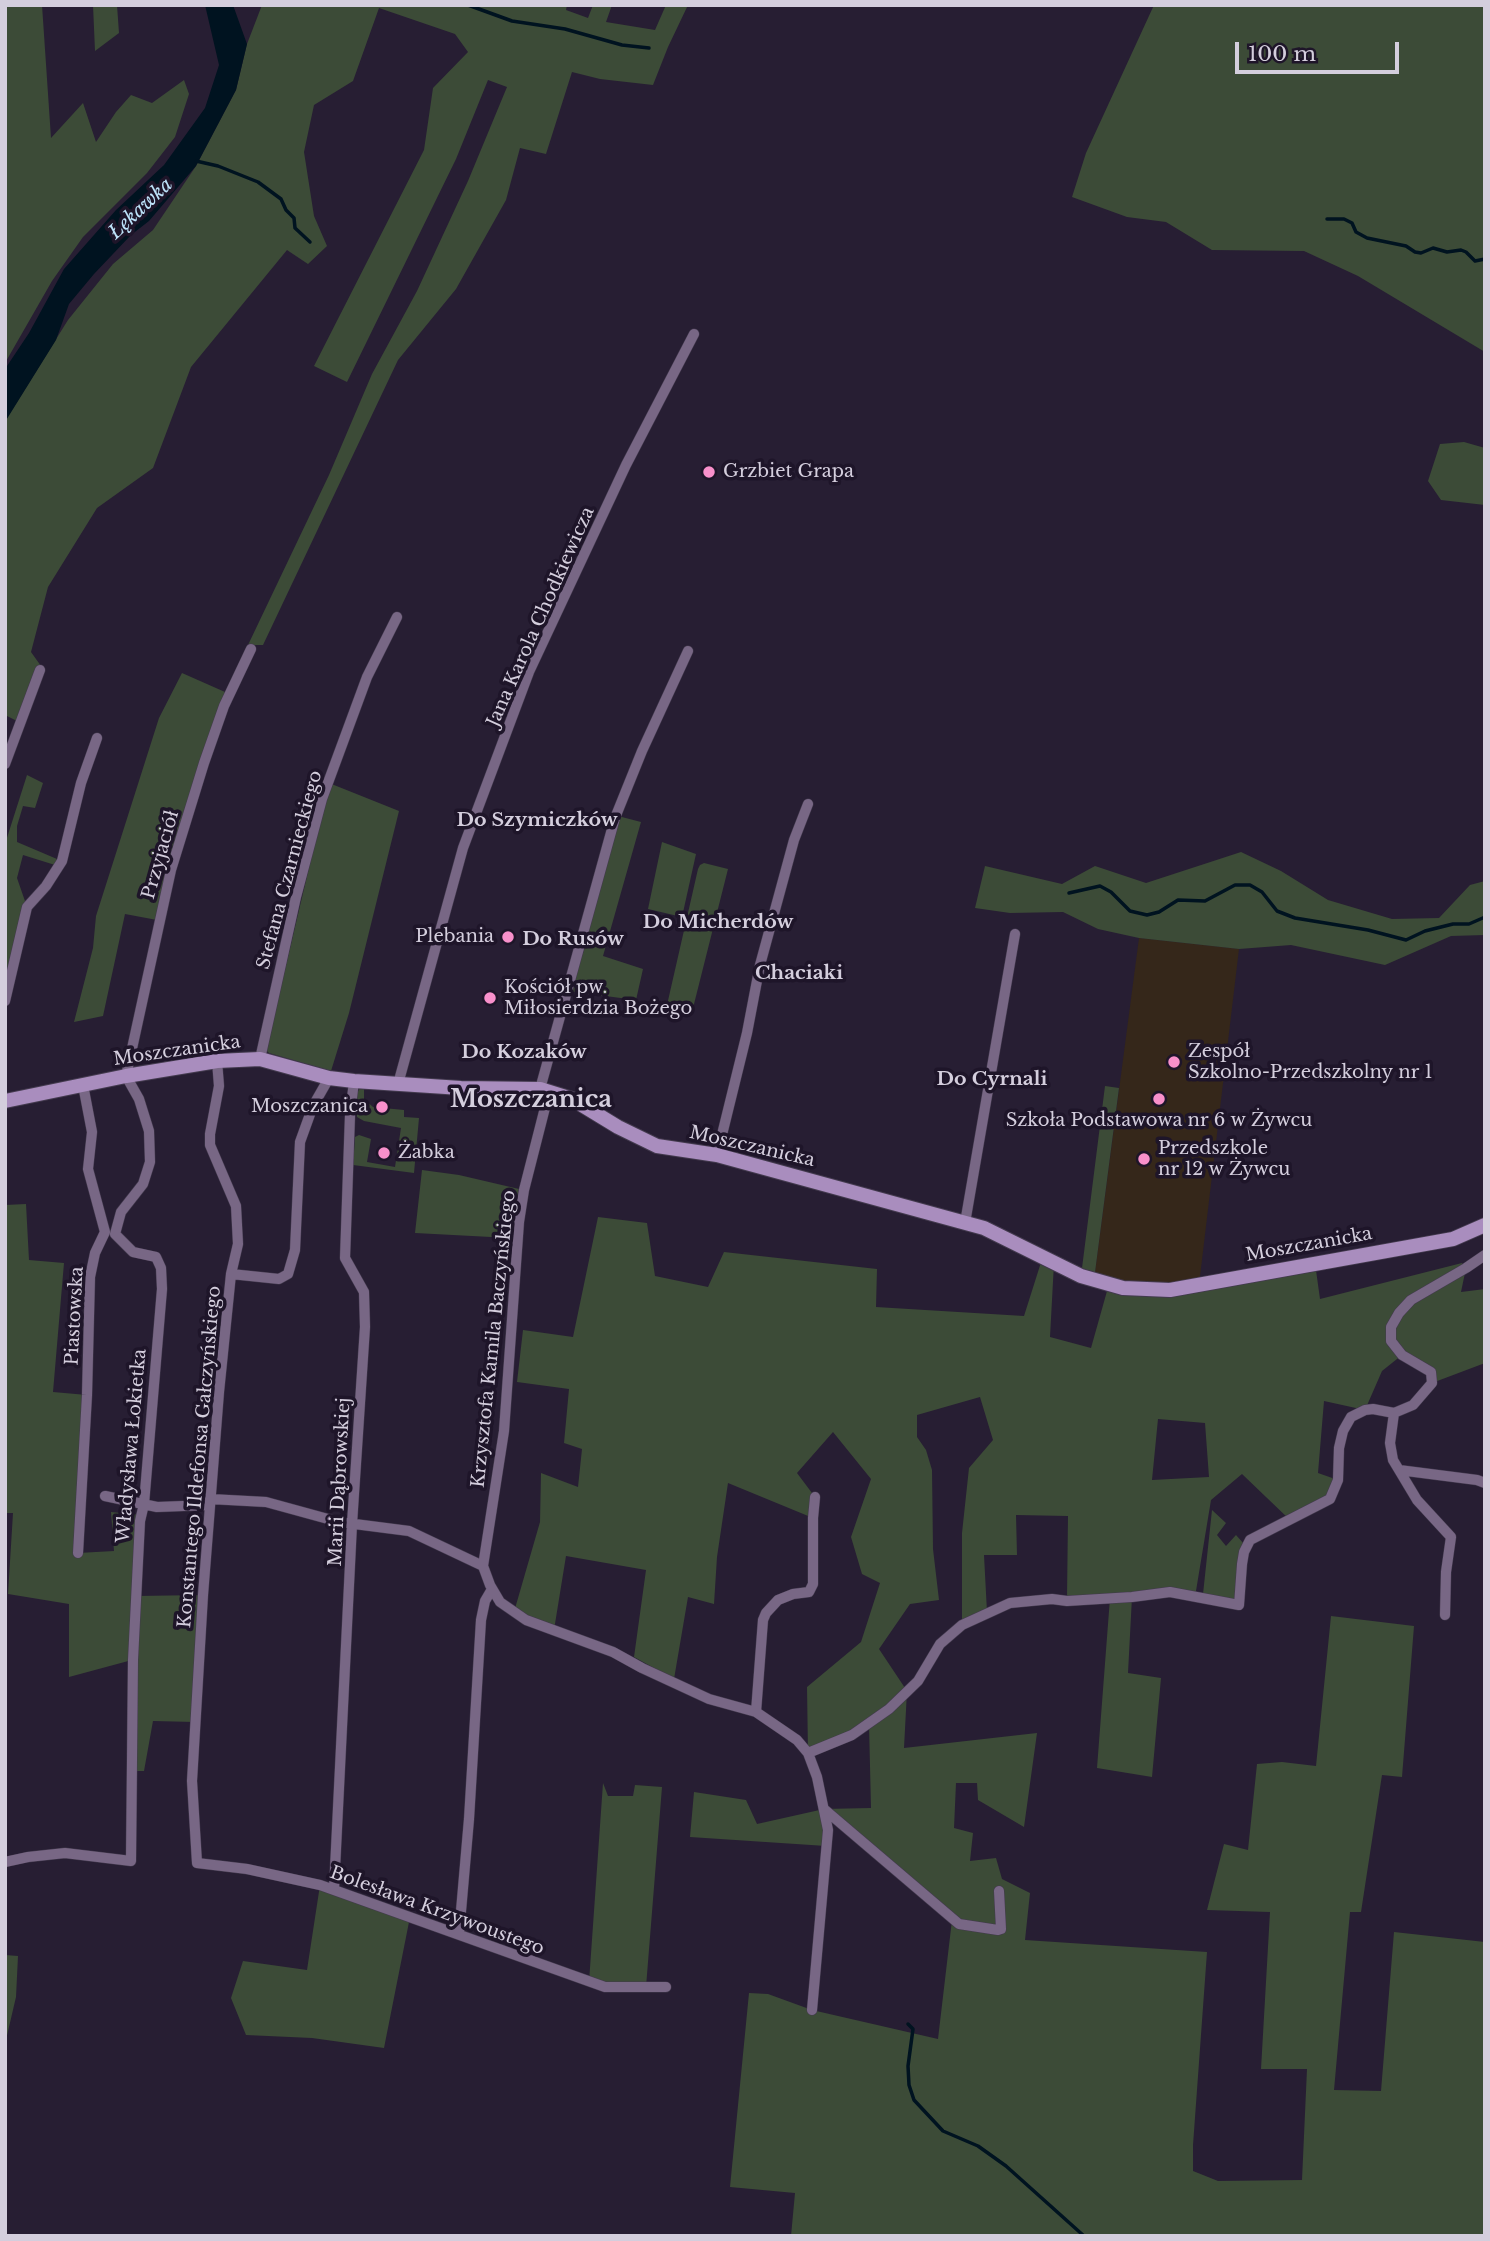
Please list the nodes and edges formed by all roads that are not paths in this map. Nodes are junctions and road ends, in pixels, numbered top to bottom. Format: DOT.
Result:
graph roads {
  1 [pos="694,334"];
  2 [pos="397,617"];
  3 [pos="251,649"];
  4 [pos="688,650"];
  5 [pos="40,670"];
  6 [pos="97,738"];
  7 [pos="5,764"];
  8 [pos="808,804"];
  9 [pos="1015,934"];
  10 [pos="5,1001"];
  11 [pos="260,1059"];
  12 [pos="217,1060"];
  13 [pos="126,1076"];
  14 [pos="330,1078"];
  15 [pos="354,1081"];
  16 [pos="398,1084"];
  17 [pos="83,1085"];
  18 [pos="544,1090"];
  19 [pos="5,1101"];
  20 [pos="717,1155"];
  21 [pos="965,1223"];
  22 [pos="1485,1225"];
  23 [pos="110,1233"];
  24 [pos="1485,1255"];
  25 [pos="231,1273"];
  26 [pos="1394,1413"];
  27 [pos="1399,1470"];
  28 [pos="1485,1483"];
  29 [pos="105,1496"];
  30 [pos="815,1497"];
  31 [pos="210,1502"];
  32 [pos="144,1504"];
  33 [pos="352,1524"];
  34 [pos="78,1553"];
  35 [pos="483,1566"];
  36 [pos="492,1589"];
  37 [pos="1444,1615"];
  38 [pos="755,1712"];
  39 [pos="808,1753"];
  40 [pos="824,1809"];
  41 [pos="5,1862"];
  42 [pos="197,1863"];
  43 [pos="334,1889"];
  44 [pos="999,1891"];
  45 [pos="459,1934"];
  46 [pos="666,1987"];
  47 [pos="812,2010"];
  1 -- 16 [label="street, Jana Karola Chodkiewicza"];
  2 -- 11 [label="street, Stefana Czarnieckiego"];
  3 -- 13 [label="street, Przyjaciół"];
  4 -- 18 [label="street, Krzysztofa Kamila Baczyńskiego"];
  5 -- 7 [label="street"];
  6 -- 10 [label="street"];
  8 -- 20 [label="street"];
  9 -- 21 [label="street"];
  11 -- 12 [label="street, Moszczanicka"];
  11 -- 14 [label="street, Moszczanicka"];
  12 -- 13 [label="street, Moszczanicka"];
  12 -- 25 [label="street, Konstantego Ildefonsa Gałczyńskiego"];
  13 -- 17 [label="street, Moszczanicka"];
  13 -- 23 [label="street"];
  14 -- 15 [label="street, Moszczanicka"];
  14 -- 25 [label="street"];
  15 -- 16 [label="street, Moszczanicka"];
  15 -- 33 [label="street, Marii Dąbrowskiej"];
  16 -- 18 [label="street, Moszczanicka"];
  17 -- 19 [label="street, Moszczanicka"];
  17 -- 23 [label="street"];
  18 -- 20 [label="street, Moszczanicka"];
  18 -- 35 [label="street, Krzysztofa Kamila Baczyńskiego"];
  20 -- 21 [label="street, Moszczanicka"];
  21 -- 22 [label="street, Moszczanicka"];
  23 -- 32 [label="street, Władysława Łokietka"];
  23 -- 34 [label="street, Piastowska"];
  24 -- 26 [label="street"];
  25 -- 31 [label="street, Konstantego Ildefonsa Gałczyńskiego"];
  26 -- 27 [label="street"];
  26 -- 39 [label="street"];
  27 -- 28 [label="street"];
  27 -- 37 [label="street"];
  29 -- 32 [label="street"];
  30 -- 38 [label="street"];
  31 -- 32 [label="street"];
  31 -- 33 [label="street"];
  31 -- 42 [label="street, Konstantego Ildefonsa Gałczyńskiego"];
  32 -- 41 [label="street, Władysława Łokietka"];
  33 -- 35 [label="street"];
  33 -- 43 [label="street, Marii Dąbrowskiej"];
  35 -- 36 [label="street"];
  36 -- 38 [label="street"];
  36 -- 45 [label="street"];
  38 -- 39 [label="street"];
  39 -- 40 [label="street"];
  40 -- 44 [label="street"];
  40 -- 47 [label="street"];
  42 -- 43 [label="street, Bolesława Krzywoustego"];
  43 -- 45 [label="street, Bolesława Krzywoustego"];
  45 -- 46 [label="street, Bolesława Krzywoustego"];
}
